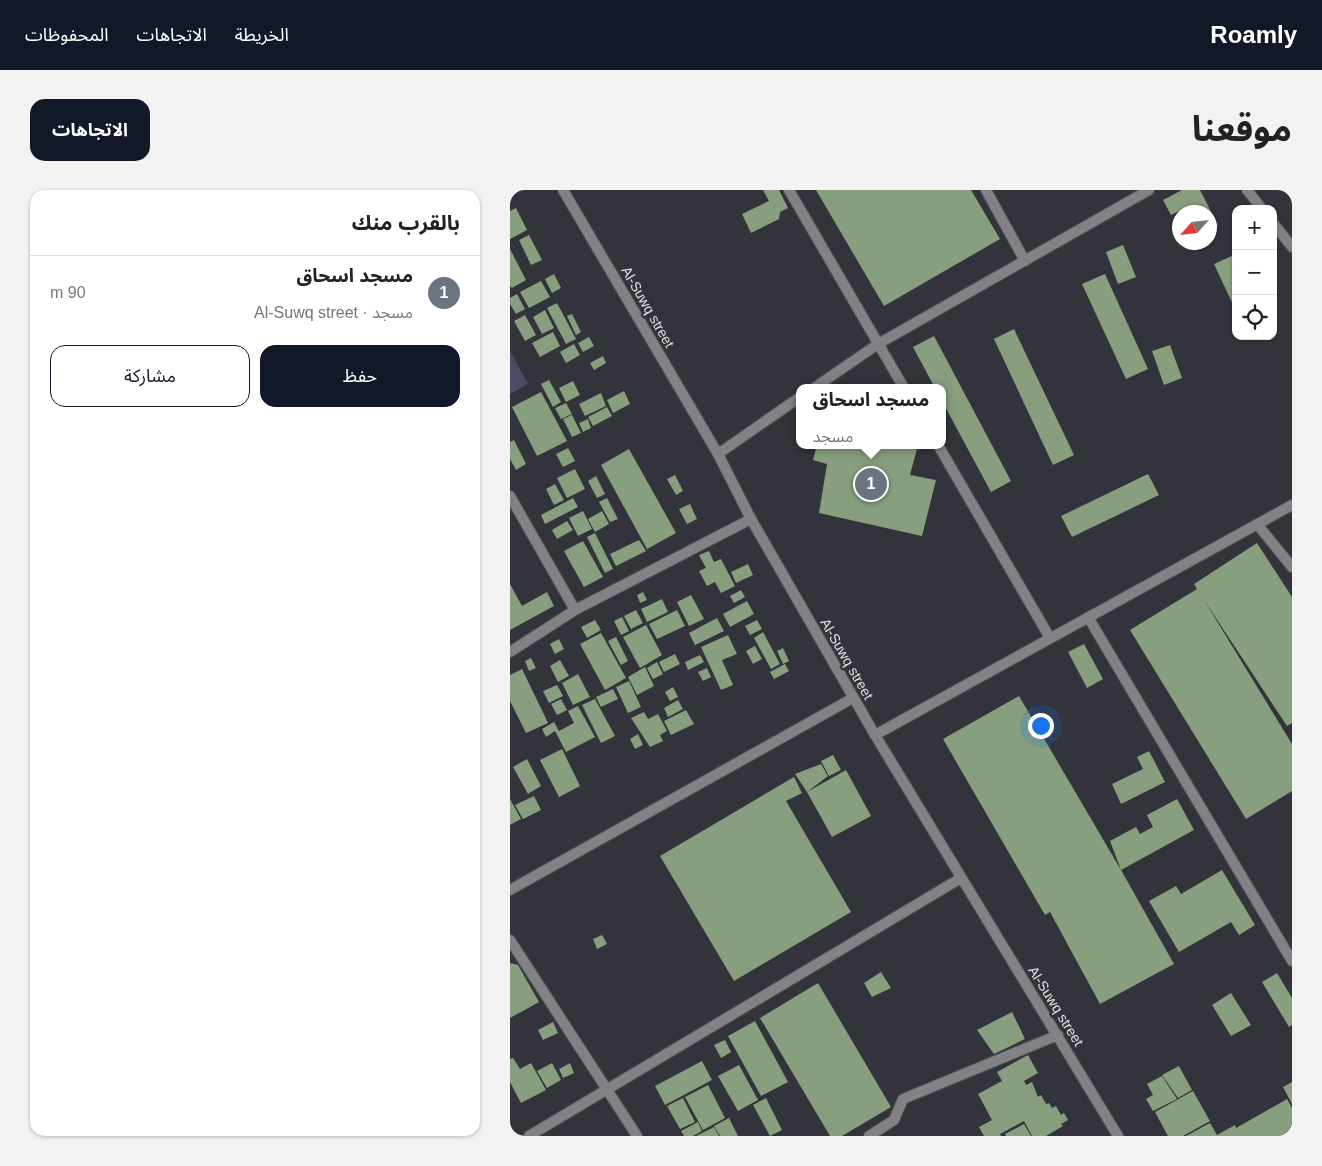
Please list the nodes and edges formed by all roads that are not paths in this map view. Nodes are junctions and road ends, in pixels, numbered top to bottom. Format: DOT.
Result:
graph roads {
  1 [pos="563,190"];
  2 [pos="789,190"];
  3 [pos="986,190"];
  4 [pos="1149,190"];
  5 [pos="1247,190"];
  6 [pos="1259,205"];
  7 [pos="1277,228"];
  8 [pos="1292,247"];
  9 [pos="1025,261"];
  10 [pos="878,344"];
  11 [pos="820,384"];
  12 [pos="902,384"];
  13 [pos="796,400"];
  14 [pos="940,449"];
  15 [pos="718,454"];
  16 [pos="510,496"];
  17 [pos="1292,505"];
  18 [pos="751,519"];
  19 [pos="1257,524"];
  20 [pos="1292,567"];
  21 [pos="575,610"];
  22 [pos="1088,618"];
  23 [pos="1050,638"];
  24 [pos="510,652"];
  25 [pos="853,698"];
  26 [pos="875,735"];
  27 [pos="961,878"];
  28 [pos="510,890"];
  29 [pos="510,940"];
  30 [pos="1292,961"];
  31 [pos="1058,1035"];
  32 [pos="609,1090"];
  33 [pos="529,1136"];
  34 [pos="637,1136"];
  35 [pos="869,1136"];
  36 [pos="1118,1136"];
  1 -- 15 [label="street, Al-Suwq street"];
  2 -- 10 [label="street"];
  3 -- 9 [label="street"];
  4 -- 9 [label="street"];
  5 -- 6 [label="street"];
  7 -- 8 [label="street"];
  9 -- 10 [label="street"];
  10 -- 11 [label="street"];
  10 -- 12 [label="street"];
  13 -- 15 [label="street"];
  14 -- 23 [label="street"];
  15 -- 18 [label="street, Al-Suwq street"];
  16 -- 21 [label="street"];
  17 -- 19 [label="street"];
  18 -- 21 [label="street"];
  18 -- 25 [label="street, Al-Suwq street"];
  19 -- 20 [label="street"];
  19 -- 22 [label="street"];
  21 -- 24 [label="street"];
  22 -- 23 [label="street"];
  22 -- 30 [label="street"];
  23 -- 26 [label="street"];
  25 -- 26 [label="street, Al-Suwq street"];
  25 -- 28 [label="street"];
  26 -- 27 [label="street, Al-Suwq street"];
  27 -- 31 [label="street, Al-Suwq street"];
  27 -- 32 [label="street"];
  29 -- 32 [label="street"];
  31 -- 35 [label="street"];
  31 -- 36 [label="street, Al-Suwq street"];
  32 -- 33 [label="street"];
  32 -- 34 [label="street"];
}
